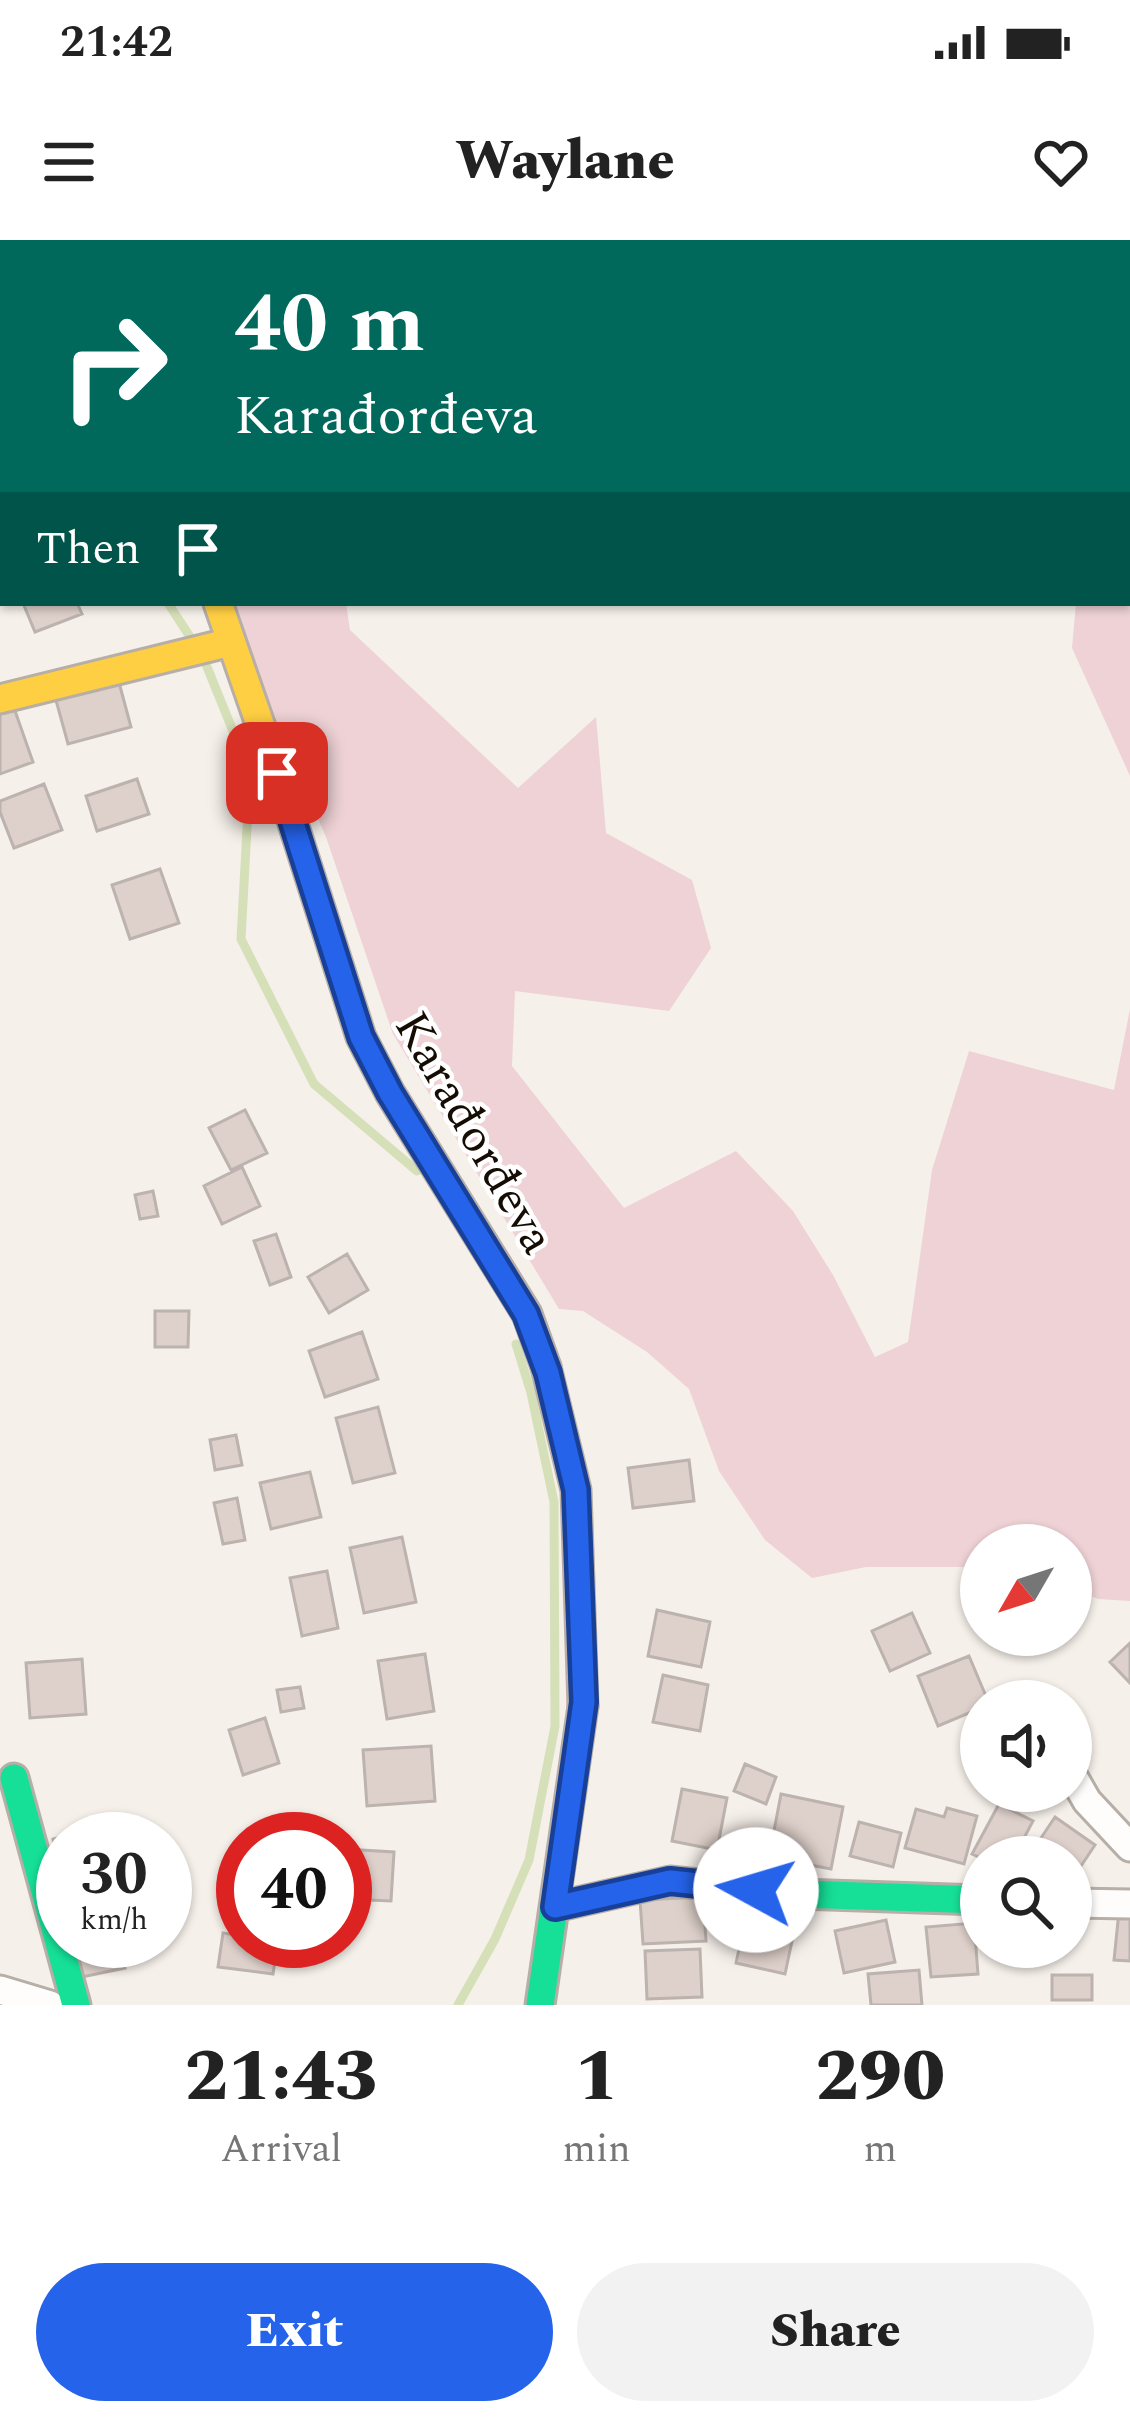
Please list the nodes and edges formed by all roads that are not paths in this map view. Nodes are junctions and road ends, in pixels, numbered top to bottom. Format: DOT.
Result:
graph roads {
  1 [pos="218,606"];
  2 [pos="222,645"];
  3 [pos="0,698"];
  4 [pos="14,1778"];
  5 [pos="1092,1804"];
  6 [pos="1130,1846"];
  7 [pos="960,1899"];
  8 [pos="1092,1903"];
  9 [pos="1130,1904"];
  10 [pos="555,1907"];
  11 [pos="0,1990"];
  12 [pos="50,2005"];
  13 [pos="76,2005"];
  14 [pos="540,2005"];
  1 -- 2 [label="main road, Karađorđeva"];
  2 -- 3 [label="main road"];
  2 -- 10 [label="main road, Karađorđeva"];
  4 -- 13 [label="main road"];
  5 -- 6 [label="street"];
  7 -- 10 [label="main road"];
  8 -- 9 [label="street"];
  10 -- 14 [label="main road, Karađorđeva"];
  11 -- 12 [label="street"];
}
